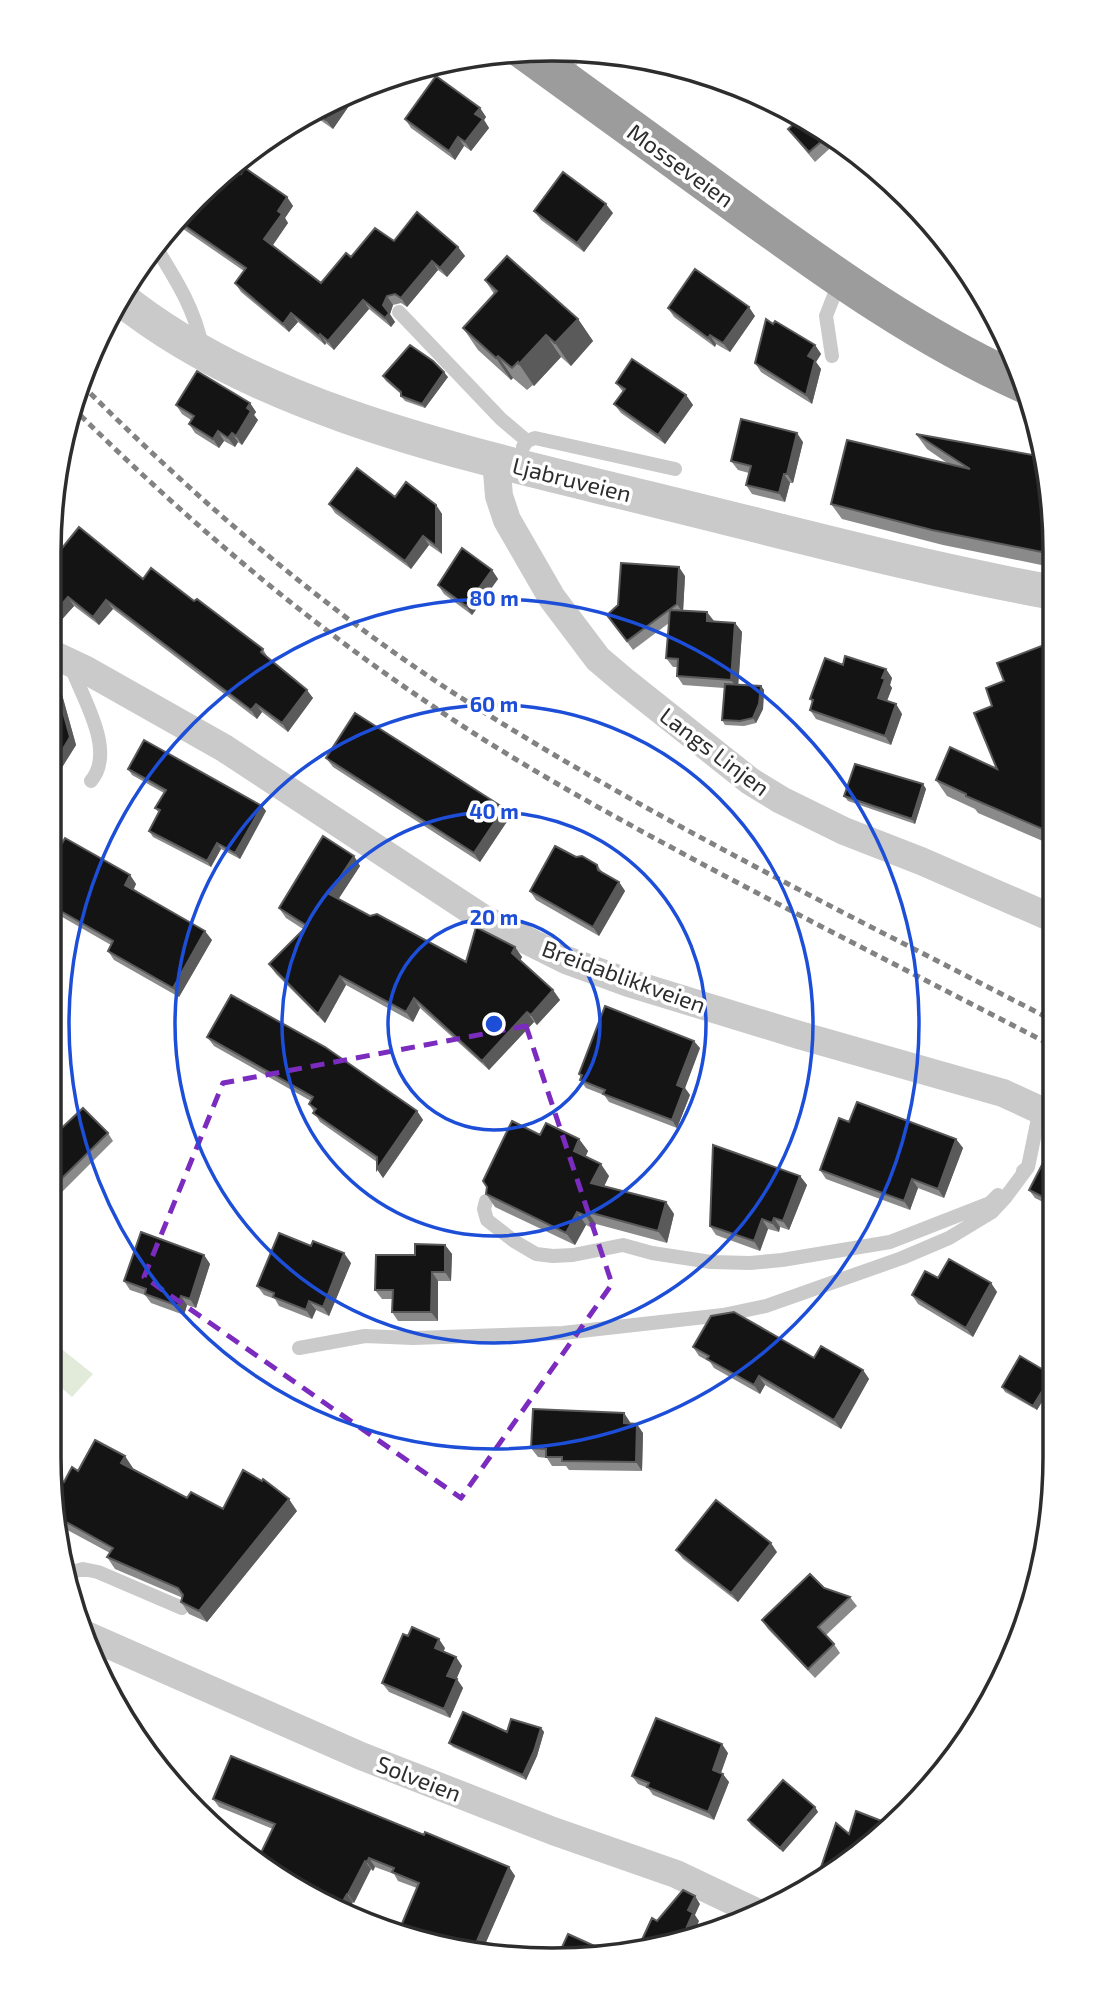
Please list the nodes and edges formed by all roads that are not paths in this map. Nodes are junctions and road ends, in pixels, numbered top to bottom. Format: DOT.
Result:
graph roads {
  1 [pos="568,64"];
  2 [pos="161,256"];
  3 [pos="840,278"];
  4 [pos="129,304"];
  5 [pos="400,312"];
  6 [pos="203,351"];
  7 [pos="832,356"];
  8 [pos="1011,378"];
  9 [pos="514,455"];
  10 [pos="675,469"];
  11 [pos="1043,590"];
  12 [pos="61,659"];
  13 [pos="61,660"];
  14 [pos="91,781"];
  15 [pos="1043,914"];
  16 [pos="1043,1112"];
  17 [pos="1043,1122"];
  18 [pos="1028,1167"];
  19 [pos="486,1201"];
  20 [pos="299,1348"];
  21 [pos="75,1571"];
  22 [pos="182,1608"];
  23 [pos="97,1640"];
  24 [pos="746,1907"];
  1 -- 3 [label="highway, Mosseveien"];
  2 -- 6 [label="lane"];
  3 -- 7 [label="lane"];
  3 -- 8 [label="highway, Mosseveien"];
  4 -- 6 [label="street, Ljabruveien"];
  5 -- 9 [label="lane"];
  6 -- 9 [label="street, Ljabruveien"];
  9 -- 10 [label="lane"];
  9 -- 11 [label="street, Ljabruveien"];
  9 -- 15 [label="street, Langs Linjen"];
  12 -- 16 [label="street, Breidablikkveien"];
  13 -- 14 [label="lane"];
  17 -- 18 [label="lane"];
  18 -- 19 [label="lane"];
  18 -- 20 [label="lane"];
  21 -- 22 [label="lane"];
  23 -- 24 [label="street, Solveien"];
}
